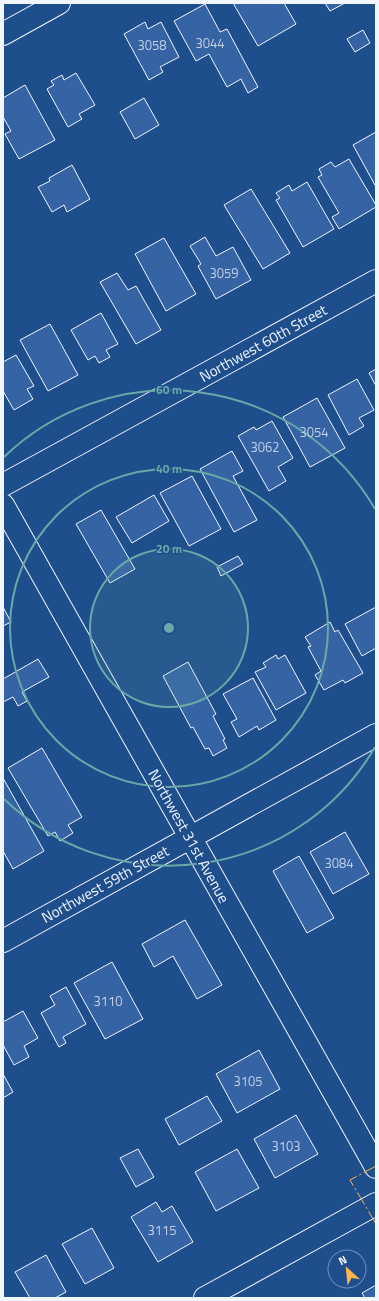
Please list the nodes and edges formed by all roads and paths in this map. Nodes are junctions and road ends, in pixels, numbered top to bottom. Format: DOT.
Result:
graph roads {
  1 [pos="59,3"];
  2 [pos="3,34"];
  3 [pos="376,281"];
  4 [pos="3,485"];
  5 [pos="3,505"];
  6 [pos="376,735"];
  7 [pos="190,838"];
  8 [pos="3,940"];
  9 [pos="376,1167"];
  10 [pos="376,1204"];
  11 [pos="205,1298"];
  1 -- 2 [label="street"];
  3 -- 4 [label="street, Northwest 60th Street"];
  5 -- 7 [label="street, Northwest 31st Avenue"];
  6 -- 7 [label="street, Northwest 59th Street"];
  7 -- 8 [label="street, Northwest 59th Street"];
  7 -- 9 [label="street, Northwest 31st Avenue"];
  10 -- 11 [label="street"];
}
